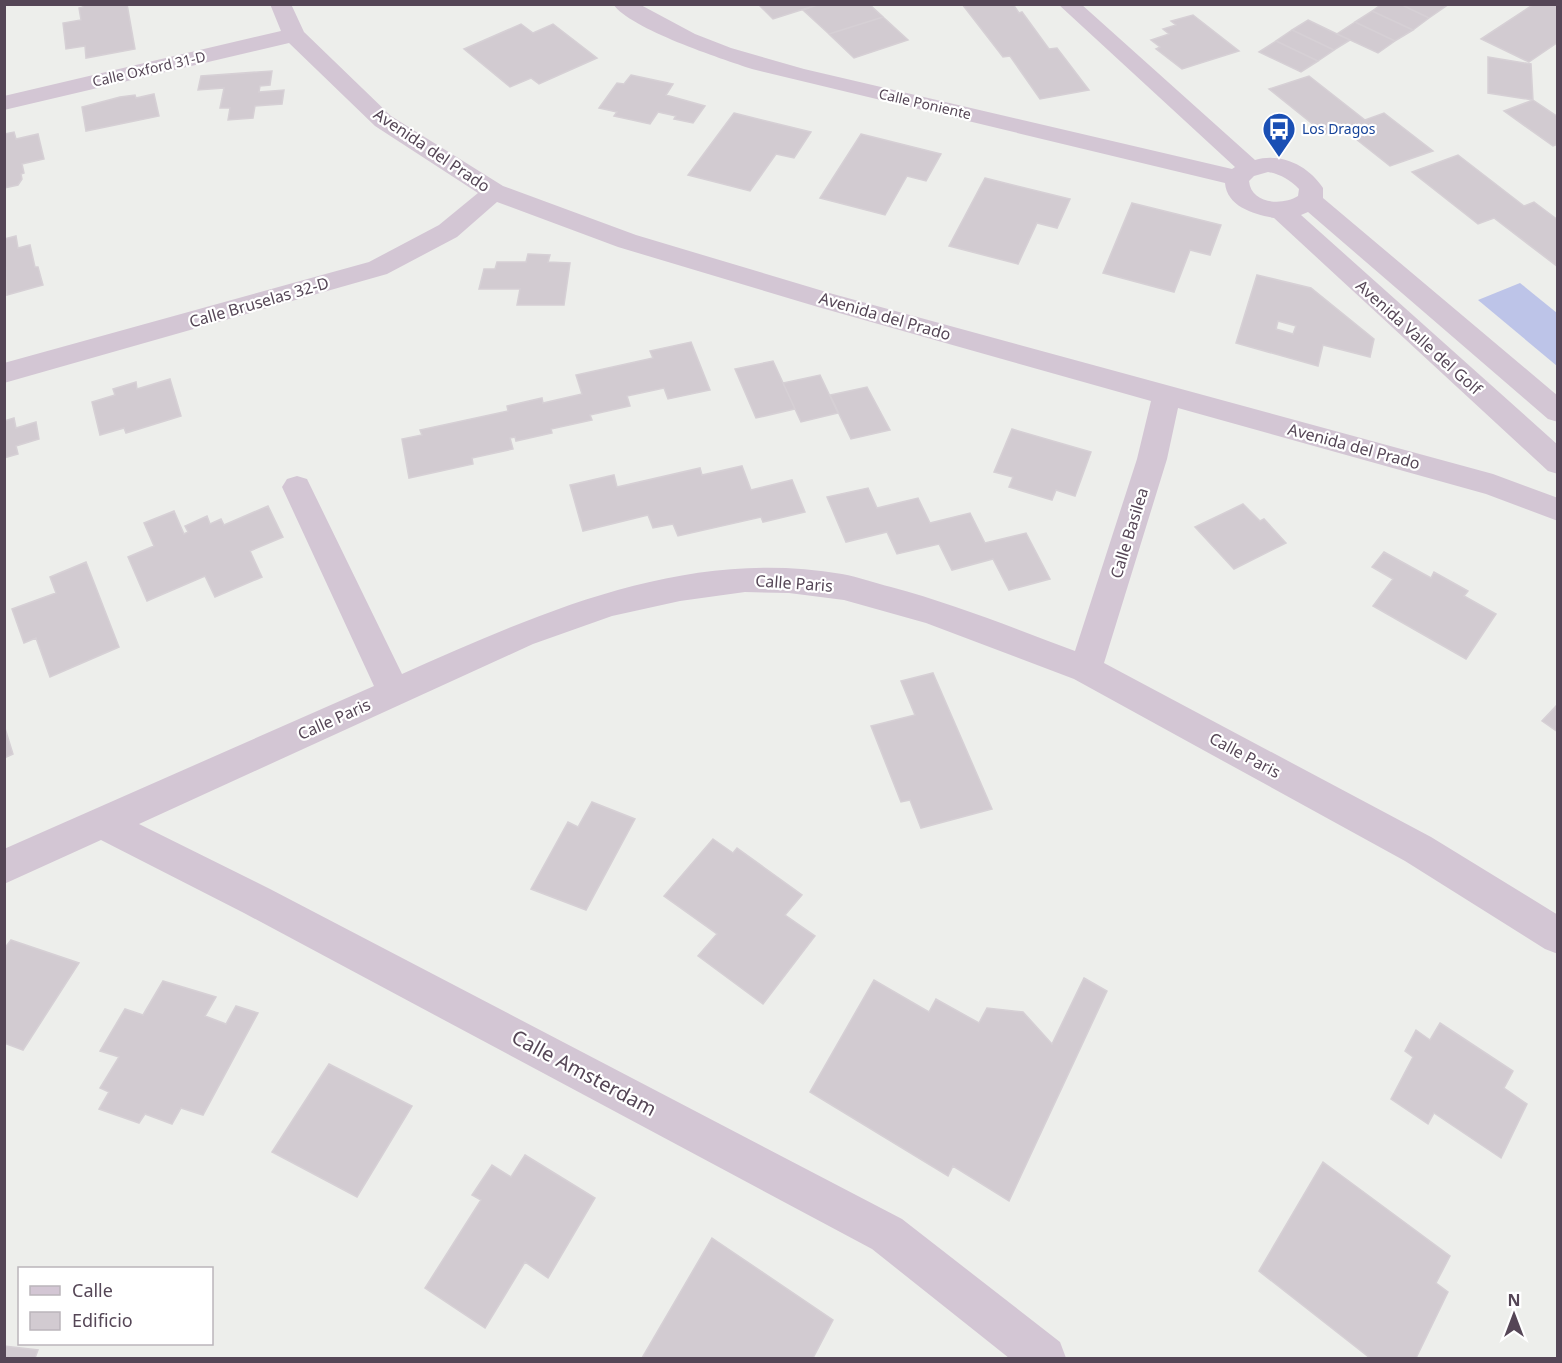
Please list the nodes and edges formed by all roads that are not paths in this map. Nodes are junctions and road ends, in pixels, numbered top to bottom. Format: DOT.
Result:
graph roads {
  1 [pos="280,4"];
  2 [pos="623,4"];
  3 [pos="1068,4"];
  4 [pos="294,35"];
  5 [pos="4,103"];
  6 [pos="1242,172"];
  7 [pos="494,192"];
  8 [pos="1310,200"];
  9 [pos="1281,211"];
  10 [pos="4,373"];
  11 [pos="1167,394"];
  12 [pos="1557,412"];
  13 [pos="1557,463"];
  14 [pos="297,487"];
  15 [pos="1557,510"];
  16 [pos="1086,669"];
  17 [pos="394,692"];
  18 [pos="102,823"];
  19 [pos="4,867"];
  20 [pos="1557,936"];
  21 [pos="1044,1359"];
  1 -- 4 [label="street, Avenida del Prado"];
  2 -- 6 [label="street, Calle Poniente"];
  3 -- 6 [label="street"];
  4 -- 5 [label="street, Calle Oxford 31-D"];
  4 -- 7 [label="street, Avenida del Prado"];
  6 -- 8 [label="street"];
  6 -- 9 [label="street"];
  7 -- 10 [label="street, Calle Bruselas 32-D"];
  7 -- 11 [label="street, Avenida del Prado"];
  8 -- 9 [label="street"];
  8 -- 12 [label="street, Avenida Valle del Golf"];
  9 -- 13 [label="street, Avenida Valle del Golf"];
  11 -- 15 [label="street, Avenida del Prado"];
  11 -- 16 [label="street, Calle Basilea"];
  14 -- 17 [label="street"];
  16 -- 17 [label="street, Calle Paris"];
  16 -- 20 [label="street, Calle Paris"];
  17 -- 18 [label="street, Calle Paris"];
  18 -- 19 [label="street, Calle Paris"];
  18 -- 21 [label="street, Calle Amsterdam"];
}
